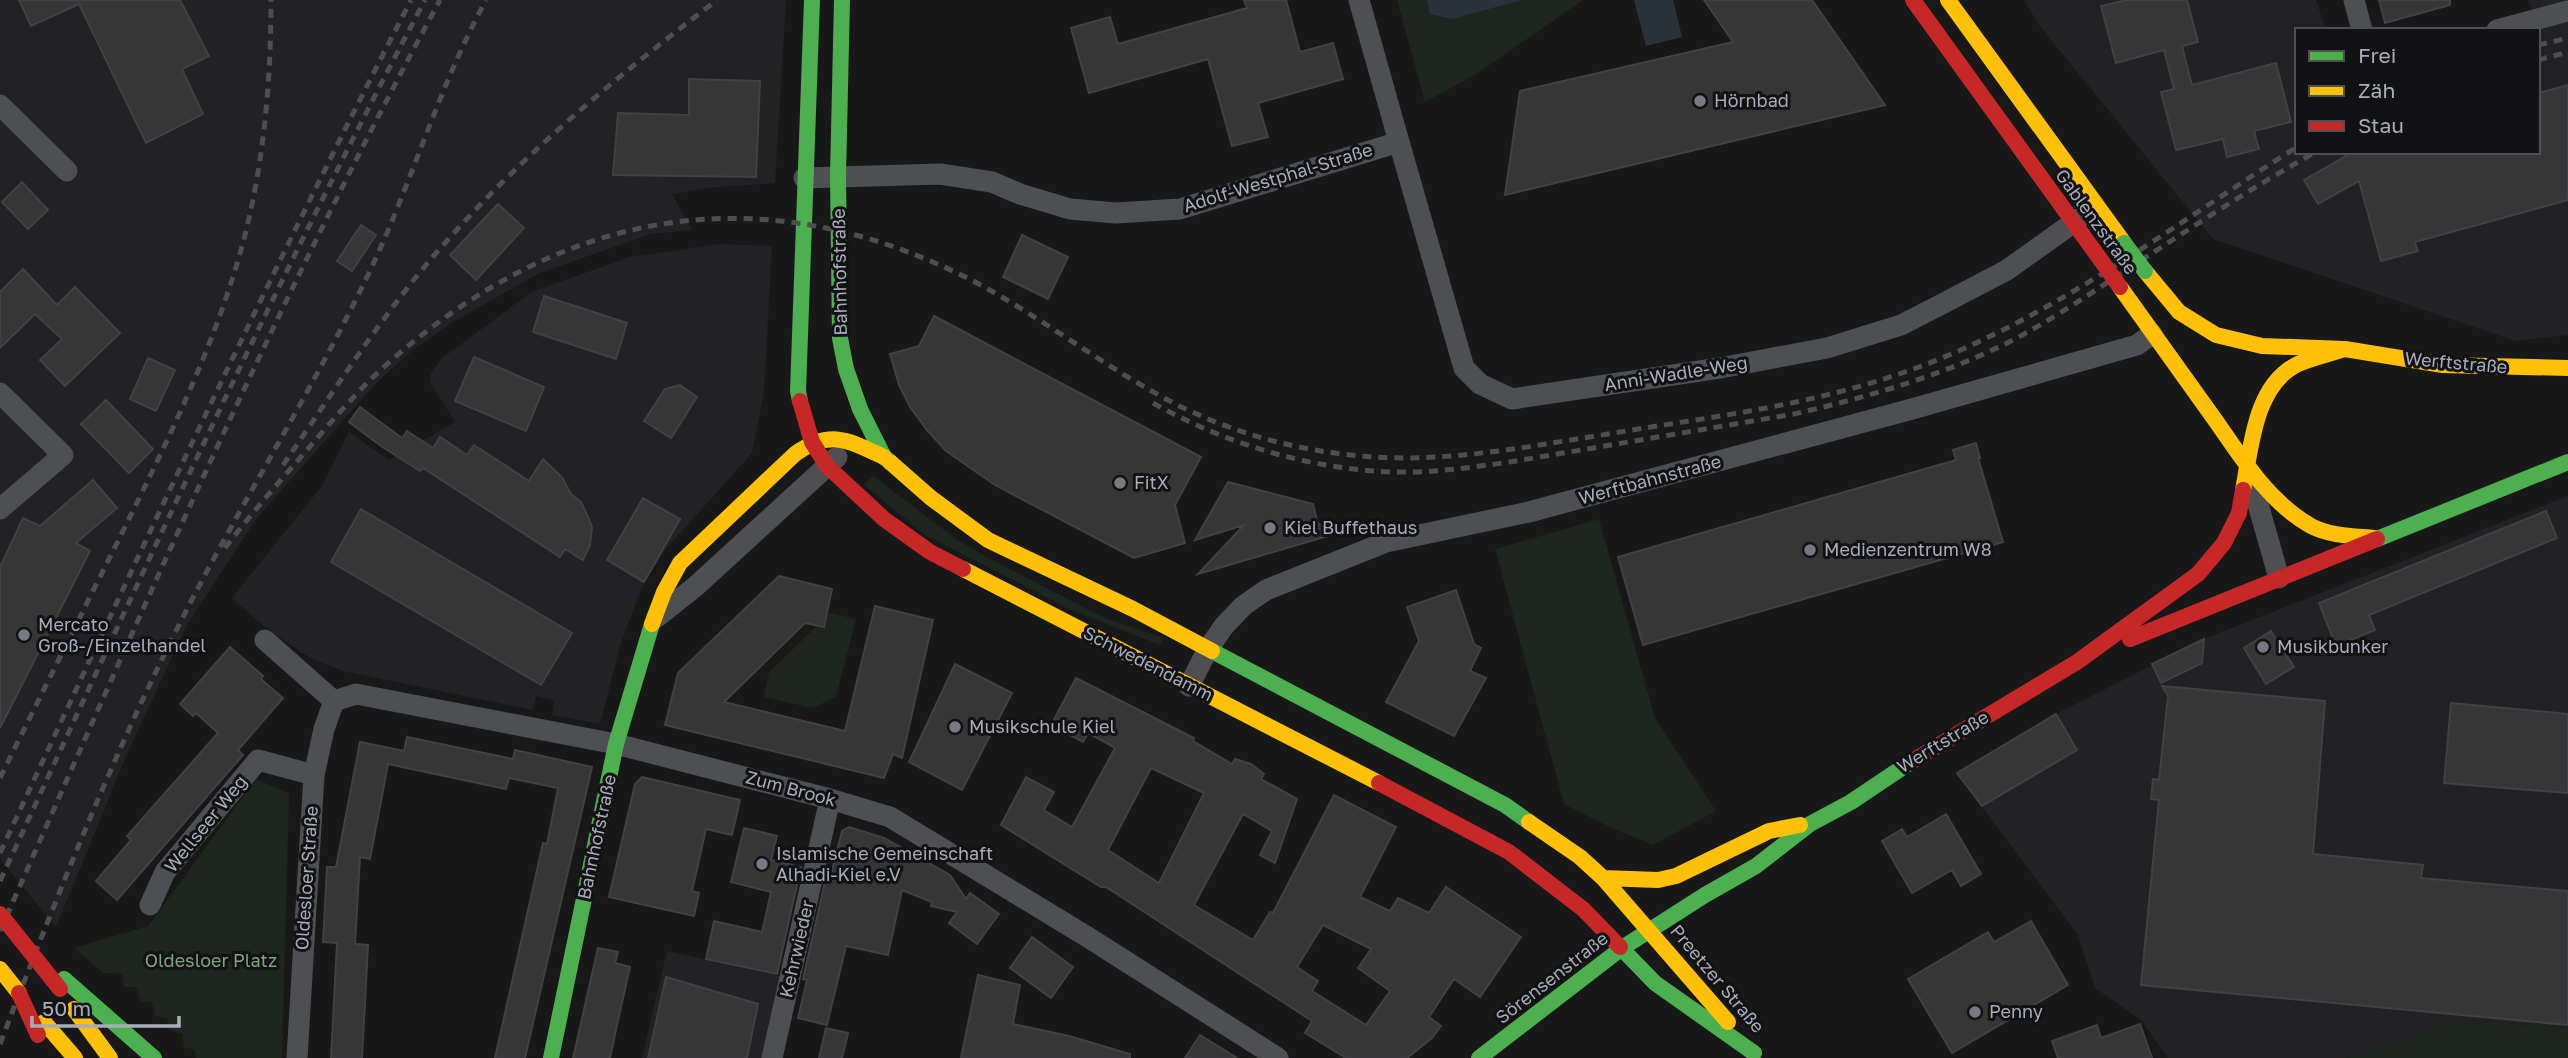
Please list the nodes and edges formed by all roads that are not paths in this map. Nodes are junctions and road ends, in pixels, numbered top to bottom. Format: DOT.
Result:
graph roads {
  1 [pos="812,0"];
  2 [pos="842,0"];
  3 [pos="1359,0"];
  4 [pos="1913,0"];
  5 [pos="1948,0"];
  6 [pos="2354,0"];
  7 [pos="2568,11"];
  8 [pos="2361,28"];
  9 [pos="2504,28"];
  10 [pos="0,105"];
  11 [pos="1399,142"];
  12 [pos="68,171"];
  13 [pos="838,176"];
  14 [pos="804,178"];
  15 [pos="2096,206"];
  16 [pos="2073,224"];
  17 [pos="2145,271"];
  18 [pos="2152,334"];
  19 [pos="2345,349"];
  20 [pos="2568,368"];
  21 [pos="0,393"];
  22 [pos="863,418"];
  23 [pos="812,442"];
  24 [pos="852,442"];
  25 [pos="884,457"];
  26 [pos="2568,462"];
  27 [pos="827,466"];
  28 [pos="2247,467"];
  29 [pos="0,509"];
  30 [pos="2379,539"];
  31 [pos="2279,579"];
  32 [pos="655,619"];
  33 [pos="265,640"];
  34 [pos="1208,649"];
  35 [pos="2077,662"];
  36 [pos="1189,686"];
  37 [pos="334,701"];
  38 [pos="616,744"];
  39 [pos="314,775"];
  40 [pos="830,799"];
  41 [pos="1506,806"];
  42 [pos="1810,824"];
  43 [pos="1510,852"];
  44 [pos="1676,876"];
  45 [pos="1603,878"];
  46 [pos="150,905"];
  47 [pos="0,914"];
  48 [pos="1649,915"];
  49 [pos="1622,948"];
  50 [pos="0,969"];
  51 [pos="62,984"];
  52 [pos="1757,1055"];
  53 [pos="75,1058"];
  54 [pos="110,1058"];
  55 [pos="154,1058"];
  56 [pos="297,1058"];
  57 [pos="551,1058"];
  58 [pos="772,1058"];
  59 [pos="1278,1058"];
  60 [pos="1479,1058"];
  1 -- 14 [label="main road, Bahnhofstraße"];
  2 -- 13 [label="main road, Bahnhofstraße"];
  3 -- 11 [label="street"];
  4 -- 16 [label="main road, Gablenzstraße"];
  5 -- 15 [label="main road, Gablenzstraße"];
  6 -- 8 [label="street"];
  7 -- 9 [label="street"];
  10 -- 12 [label="street"];
  11 -- 13 [label="street, Adolf-Westphal-Straße"];
  11 -- 16 [label="street, Anni-Wadle-Weg"];
  13 -- 14 [label="street, Adolf-Westphal-Straße"];
  13 -- 22 [label="main road, Bahnhofstraße"];
  14 -- 23 [label="main road, Bahnhofstraße"];
  15 -- 16 [label="street, Anni-Wadle-Weg"];
  15 -- 17 [label="main road, Gablenzstraße, bridge"];
  16 -- 18 [label="main road, Gablenzstraße, bridge"];
  17 -- 19 [label="main road, Werftstraße"];
  18 -- 28 [label="main road, Gablenzstraße"];
  18 -- 34 [label="street, Werftbahnstraße"];
  19 -- 20 [label="main road, Werftstraße"];
  19 -- 28 [label="main road, Werftstraße"];
  21 -- 29 [label="street"];
  22 -- 24 [label="street, Bahnhofstraße"];
  22 -- 25 [label="main road"];
  23 -- 24 [label="main road"];
  23 -- 27 [label="main road, Schwedendamm"];
  23 -- 32 [label="main road, Bahnhofstraße"];
  24 -- 25 [label="main road"];
  24 -- 27 [label="street, Bahnhofstraße"];
  25 -- 34 [label="main road"];
  26 -- 30 [label="main road, Werftstraße"];
  27 -- 32 [label="street, Bahnhofstraße"];
  27 -- 36 [label="main road, Schwedendamm"];
  28 -- 30 [label="main road, Werftstraße"];
  28 -- 31 [label="street, Werftstraße"];
  28 -- 35 [label="main road, Werftstraße"];
  30 -- 31 [label="main road, Werftstraße"];
  31 -- 35 [label="main road, Werftstraße"];
  32 -- 38 [label="main road, Bahnhofstraße"];
  33 -- 37 [label="street"];
  34 -- 36 [label="street, Werftbahnstraße"];
  34 -- 41 [label="main road"];
  35 -- 42 [label="main road, Werftstraße"];
  36 -- 43 [label="main road, Schwedendamm"];
  37 -- 38 [label="street, Zum Brook"];
  37 -- 39 [label="street, Oldesloer Straße"];
  38 -- 40 [label="street, Zum Brook"];
  38 -- 57 [label="main road, Bahnhofstraße"];
  39 -- 46 [label="street, Wellseer Weg"];
  39 -- 56 [label="street, Oldesloer Straße"];
  40 -- 58 [label="street, Kehrwieder"];
  40 -- 59 [label="street, Zum Brook"];
  41 -- 43 [label="street"];
  41 -- 45 [label="main road"];
  42 -- 44 [label="main road, Werftstraße"];
  42 -- 48 [label="main road, Werftstraße"];
  43 -- 49 [label="main road, Schwedendamm"];
  44 -- 45 [label="main road, Werftstraße"];
  44 -- 48 [label="main road, Werftstraße"];
  45 -- 48 [label="main road"];
  47 -- 51 [label="main road, bridge"];
  48 -- 49 [label="main road, Sörensenstraße"];
  48 -- 52 [label="main road, Preetzer Straße"];
  49 -- 52 [label="main road, Preetzer Straße"];
  49 -- 60 [label="main road, Sörensenstraße"];
  50 -- 53 [label="main road, bridge"];
  51 -- 54 [label="main road"];
  51 -- 55 [label="main road"];
}
